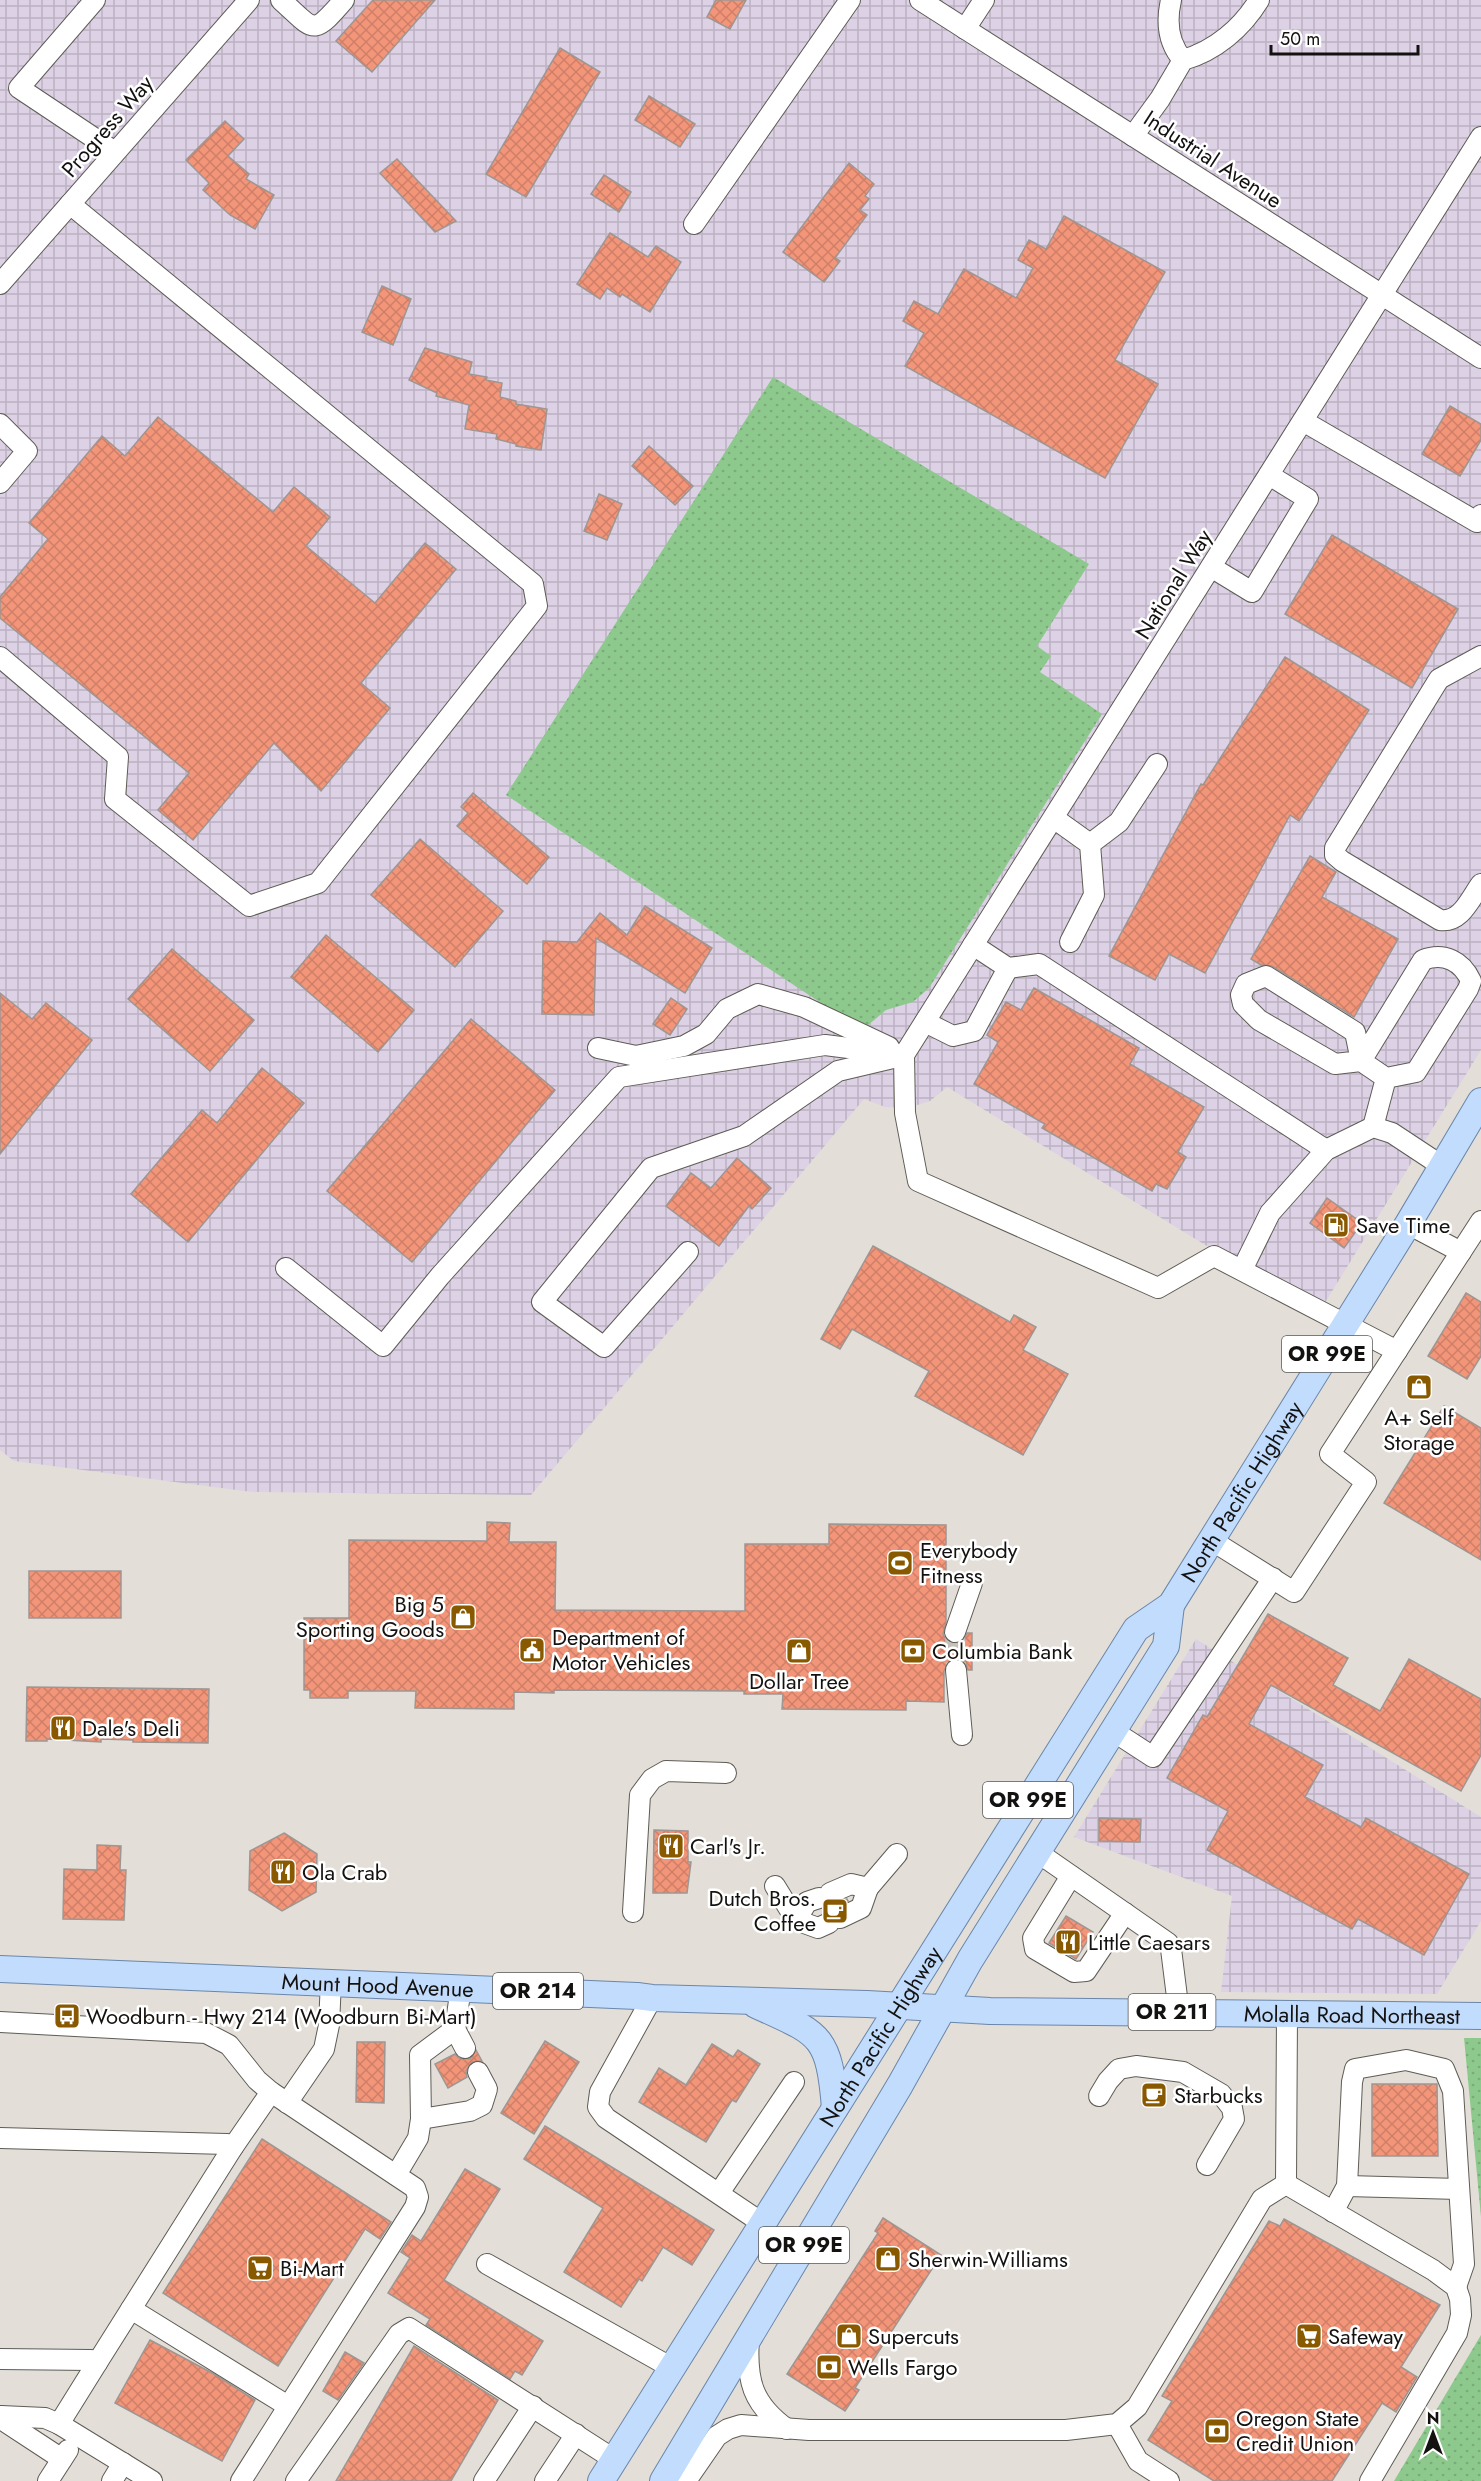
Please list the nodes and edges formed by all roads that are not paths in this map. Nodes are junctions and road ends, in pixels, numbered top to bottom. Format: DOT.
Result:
graph roads {
  1 [pos="95,0"];
  2 [pos="249,0"];
  3 [pos="281,0"];
  4 [pos="344,0"];
  5 [pos="850,0"];
  6 [pos="920,0"];
  7 [pos="984,0"];
  8 [pos="1171,0"];
  9 [pos="1259,0"];
  10 [pos="965,29"];
  11 [pos="1183,60"];
  12 [pos="1133,136"];
  13 [pos="1481,137"];
  14 [pos="116,152"];
  15 [pos="70,204"];
  16 [pos="694,224"];
  17 [pos="0,284"];
  18 [pos="1382,296"];
  19 [pos="1481,358"];
  20 [pos="1304,421"];
  21 [pos="0,424"];
  22 [pos="1269,476"];
  23 [pos="0,483"];
  24 [pos="1481,515"];
  25 [pos="1211,567"];
  26 [pos="1481,656"];
  27 [pos="0,657"];
  28 [pos="1157,764"];
  29 [pos="1055,819"];
  30 [pos="1090,844"];
  31 [pos="1481,884"];
  32 [pos="1070,942"];
  33 [pos="973,945"];
  34 [pos="1008,968"];
  35 [pos="925,1022"];
  36 [pos="598,1048"];
  37 [pos="904,1055"];
  38 [pos="1361,1061"];
  39 [pos="1386,1078"];
  40 [pos="1481,1103"];
  41 [pos="1374,1126"];
  42 [pos="1326,1150"];
  43 [pos="1442,1166"];
  44 [pos="1481,1221"];
  45 [pos="1408,1224"];
  46 [pos="688,1252"];
  47 [pos="1461,1252"];
  48 [pos="286,1268"];
  49 [pos="1242,1270"];
  50 [pos="1345,1325"];
  51 [pos="1397,1351"];
  52 [pos="1211,1540"];
  53 [pos="1273,1578"];
  54 [pos="972,1583"];
  55 [pos="1171,1605"];
  56 [pos="956,1632"];
  57 [pos="956,1670"];
  58 [pos="1082,1714"];
  59 [pos="1113,1731"];
  60 [pos="962,1735"];
  61 [pos="726,1773"];
  62 [pos="1037,1852"];
  63 [pos="897,1854"];
  64 [pos="1071,1876"];
  65 [pos="775,1886"];
  66 [pos="868,1888"];
  67 [pos="633,1912"];
  68 [pos="1125,1913"];
  69 [pos="796,1920"];
  70 [pos="0,1969"];
  71 [pos="331,1982"];
  72 [pos="461,1987"];
  73 [pos="652,1998"];
  74 [pos="745,2000"];
  75 [pos="898,2006"];
  76 [pos="944,2009"];
  77 [pos="1179,2013"];
  78 [pos="1287,2014"];
  79 [pos="1481,2016"];
  80 [pos="0,2022"];
  81 [pos="455,2029"];
  82 [pos="465,2048"];
  83 [pos="478,2072"];
  84 [pos="794,2082"];
  85 [pos="1099,2096"];
  86 [pos="279,2097"];
  87 [pos="835,2108"];
  88 [pos="421,2119"];
  89 [pos="0,2138"];
  90 [pos="233,2147"];
  91 [pos="1208,2165"];
  92 [pos="396,2175"];
  93 [pos="1286,2184"];
  94 [pos="1347,2186"];
  95 [pos="1459,2188"];
  96 [pos="718,2193"];
  97 [pos="1333,2212"];
  98 [pos="762,2223"];
  99 [pos="487,2264"];
  100 [pos="1456,2287"];
  101 [pos="131,2309"];
  102 [pos="749,2337"];
  103 [pos="0,2359"];
  104 [pos="97,2363"];
  105 [pos="672,2368"];
  106 [pos="288,2406"];
  107 [pos="533,2406"];
  108 [pos="1,2416"];
  109 [pos="59,2424"];
  110 [pos="1117,2424"];
  111 [pos="787,2429"];
  112 [pos="576,2434"];
  113 [pos="77,2435"];
  114 [pos="62,2460"];
  115 [pos="123,2463"];
  116 [pos="608,2470"];
  117 [pos="48,2481"];
  118 [pos="112,2481"];
  119 [pos="152,2481"];
  120 [pos="241,2481"];
  121 [pos="296,2481"];
  122 [pos="484,2481"];
  123 [pos="545,2481"];
  124 [pos="663,2481"];
  125 [pos="686,2481"];
  126 [pos="1169,2481"];
  127 [pos="1370,2481"];
  1 -- 14 [label="street"];
  2 -- 14 [label="street, Progress Way"];
  3 -- 4 [label="street"];
  5 -- 16 [label="street"];
  6 -- 10 [label="street, Industrial Avenue"];
  7 -- 10 [label="street"];
  8 -- 11 [label="street"];
  9 -- 11 [label="street"];
  10 -- 12 [label="street, Industrial Avenue"];
  11 -- 12 [label="street"];
  12 -- 18 [label="street, Industrial Avenue"];
  13 -- 18 [label="street, National Way"];
  14 -- 15 [label="street, Progress Way"];
  15 -- 17 [label="street, Progress Way"];
  15 -- 27 [label="street"];
  18 -- 19 [label="street, Industrial Avenue"];
  18 -- 20 [label="street, National Way"];
  20 -- 22 [label="street, National Way"];
  20 -- 24 [label="street"];
  21 -- 23 [label="street"];
  22 -- 25 [label="street, National Way"];
  22 -- 25 [label="street"];
  25 -- 29 [label="street, National Way"];
  26 -- 31 [label="street"];
  28 -- 30 [label="street"];
  29 -- 30 [label="street"];
  29 -- 33 [label="street, National Way"];
  30 -- 32 [label="street"];
  33 -- 34 [label="street"];
  33 -- 35 [label="street, National Way"];
  34 -- 35 [label="street"];
  34 -- 42 [label="street"];
  35 -- 37 [label="street, National Way"];
  36 -- 37 [label="street"];
  37 -- 46 [label="street"];
  37 -- 48 [label="street"];
  37 -- 49 [label="street"];
  38 -- 38 [label="street"];
  38 -- 39 [label="street"];
  38 -- 39 [label="street"];
  39 -- 41 [label="street"];
  40 -- 43 [label="main road, North Pacific Highway / OR 99E"];
  41 -- 42 [label="street"];
  41 -- 43 [label="street"];
  42 -- 49 [label="street"];
  43 -- 45 [label="main road, North Pacific Highway / OR 99E"];
  44 -- 47 [label="street"];
  45 -- 47 [label="street"];
  45 -- 50 [label="main road, North Pacific Highway / OR 99E"];
  47 -- 51 [label="street"];
  49 -- 50 [label="street"];
  50 -- 51 [label="street"];
  50 -- 52 [label="main road, North Pacific Highway / OR 99E"];
  51 -- 53 [label="street"];
  52 -- 53 [label="street"];
  52 -- 55 [label="main road, North Pacific Highway / OR 99E"];
  53 -- 59 [label="street"];
  54 -- 56 [label="street"];
  55 -- 58 [label="main road, North Pacific Highway / OR 99E"];
  55 -- 59 [label="main road, North Pacific Highway / OR 99E"];
  57 -- 60 [label="street"];
  58 -- 59 [label="main road"];
  58 -- 75 [label="main road, North Pacific Highway / OR 99E"];
  59 -- 62 [label="main road, North Pacific Highway / OR 99E"];
  61 -- 67 [label="street"];
  62 -- 64 [label="street"];
  62 -- 76 [label="main road, North Pacific Highway / OR 99E"];
  63 -- 66 [label="street"];
  64 -- 68 [label="street"];
  64 -- 68 [label="street"];
  65 -- 69 [label="street"];
  66 -- 69 [label="street"];
  66 -- 69 [label="street"];
  68 -- 77 [label="street"];
  70 -- 71 [label="main road, Mount Hood Avenue / OR 214"];
  71 -- 72 [label="main road, Mount Hood Avenue / OR 214"];
  71 -- 86 [label="street"];
  72 -- 73 [label="main road, Mount Hood Avenue / OR 214"];
  72 -- 81 [label="street"];
  73 -- 74 [label="main road, Mount Hood Avenue / OR 214"];
  73 -- 96 [label="street"];
  74 -- 75 [label="main road, Mount Hood Avenue / OR 214"];
  74 -- 87 [label="main road, OR 214"];
  75 -- 76 [label="main road, Molalla Road Northeast / OR 211"];
  75 -- 87 [label="main road, North Pacific Highway / OR 99E"];
  76 -- 77 [label="main road, Molalla Road Northeast / OR 211"];
  76 -- 102 [label="main road, North Pacific Highway / OR 99E"];
  77 -- 78 [label="main road, Molalla Road Northeast / OR 211"];
  78 -- 79 [label="main road, Molalla Road Northeast / OR 211"];
  78 -- 93 [label="street"];
  80 -- 86 [label="street"];
  81 -- 82 [label="street"];
  81 -- 88 [label="street"];
  83 -- 88 [label="street"];
  84 -- 96 [label="street"];
  85 -- 91 [label="street"];
  86 -- 90 [label="street"];
  86 -- 92 [label="street"];
  87 -- 98 [label="main road, North Pacific Highway / OR 99E"];
  88 -- 92 [label="street"];
  89 -- 90 [label="street"];
  90 -- 101 [label="street"];
  92 -- 106 [label="street"];
  93 -- 97 [label="street"];
  93 -- 110 [label="street"];
  94 -- 95 [label="street"];
  94 -- 95 [label="street"];
  94 -- 97 [label="street"];
  95 -- 100 [label="street"];
  96 -- 98 [label="street"];
  97 -- 100 [label="street"];
  98 -- 105 [label="main road, North Pacific Highway / OR 99E"];
  99 -- 105 [label="street"];
  100 -- 127 [label="street"];
  101 -- 104 [label="street"];
  101 -- 106 [label="street"];
  102 -- 111 [label="street"];
  102 -- 124 [label="main road, North Pacific Highway / OR 99E"];
  103 -- 104 [label="street"];
  104 -- 109 [label="street"];
  105 -- 116 [label="main road, North Pacific Highway / OR 99E"];
  106 -- 120 [label="street"];
  107 -- 112 [label="street"];
  107 -- 121 [label="street"];
  107 -- 122 [label="street"];
  108 -- 109 [label="street"];
  108 -- 114 [label="street"];
  109 -- 113 [label="street"];
  110 -- 111 [label="street"];
  110 -- 126 [label="street"];
  111 -- 125 [label="street"];
  112 -- 116 [label="street"];
  112 -- 123 [label="street"];
  113 -- 114 [label="street"];
  113 -- 115 [label="street"];
  114 -- 117 [label="street"];
  115 -- 118 [label="street"];
  115 -- 119 [label="street"];
}
